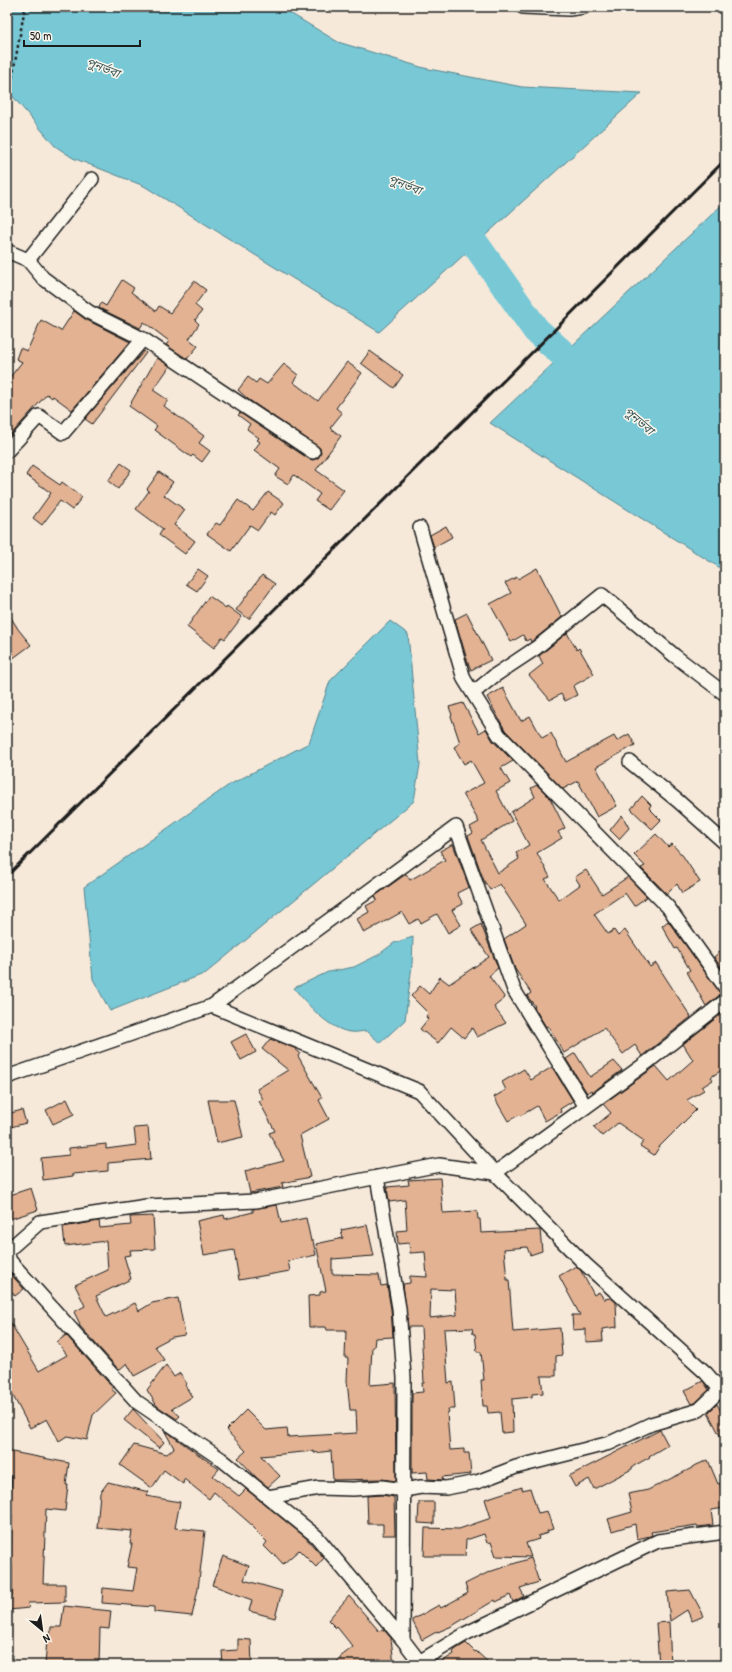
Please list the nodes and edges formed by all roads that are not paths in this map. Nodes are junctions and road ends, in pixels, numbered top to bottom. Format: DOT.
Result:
graph roads {
  1 [pos="523,7"];
  2 [pos="584,7"];
  3 [pos="92,179"];
  4 [pos="7,251"];
  5 [pos="28,260"];
  6 [pos="143,339"];
  7 [pos="7,451"];
  8 [pos="313,452"];
  9 [pos="420,528"];
  10 [pos="473,692"];
  11 [pos="725,694"];
  12 [pos="630,762"];
  13 [pos="725,843"];
  14 [pos="725,987"];
  15 [pos="725,1001"];
  16 [pos="212,1006"];
  17 [pos="7,1077"];
  18 [pos="586,1107"];
  19 [pos="495,1173"];
  20 [pos="377,1177"];
  21 [pos="8,1257"];
  22 [pos="723,1393"];
  23 [pos="404,1490"];
  24 [pos="268,1497"];
  25 [pos="725,1532"];
  26 [pos="403,1640"];
  27 [pos="418,1664"];
  1 -- 2 [label="street"];
  3 -- 5 [label="street"];
  4 -- 5 [label="street"];
  5 -- 6 [label="street"];
  6 -- 7 [label="street"];
  6 -- 8 [label="street"];
  9 -- 10 [label="street"];
  10 -- 11 [label="street"];
  10 -- 14 [label="street"];
  12 -- 13 [label="street"];
  15 -- 18 [label="street"];
  16 -- 17 [label="street"];
  16 -- 18 [label="street"];
  16 -- 19 [label="street"];
  18 -- 19 [label="street"];
  19 -- 20 [label="street"];
  19 -- 22 [label="street"];
  20 -- 21 [label="street"];
  20 -- 23 [label="street"];
  21 -- 24 [label="street"];
  22 -- 23 [label="street"];
  23 -- 24 [label="street"];
  23 -- 26 [label="street"];
  24 -- 26 [label="street"];
  25 -- 27 [label="street"];
  26 -- 27 [label="street"];
}
